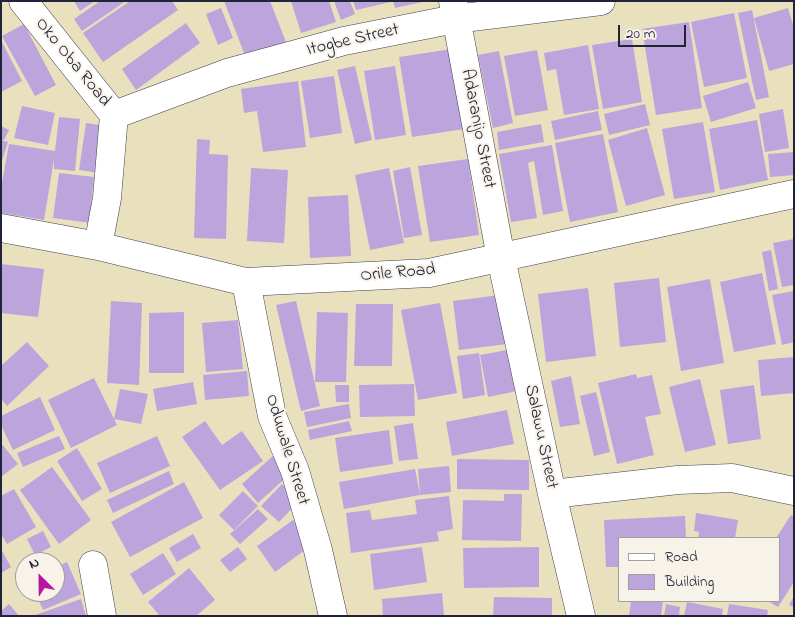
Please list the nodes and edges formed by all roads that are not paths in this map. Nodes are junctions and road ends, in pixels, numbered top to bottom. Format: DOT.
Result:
graph roads {
  1 [pos="23,1"];
  2 [pos="601,1"];
  3 [pos="454,10"];
  4 [pos="114,115"];
  5 [pos="794,194"];
  6 [pos="1,228"];
  7 [pos="98,246"];
  8 [pos="501,258"];
  9 [pos="246,282"];
  10 [pos="794,492"];
  11 [pos="552,494"];
  12 [pos="93,565"];
  13 [pos="102,616"];
  14 [pos="333,616"];
  15 [pos="581,616"];
  1 -- 4 [label="street, Oko Oba Road"];
  2 -- 3 [label="street, Itogbe Street"];
  3 -- 4 [label="street, Itogbe Street"];
  3 -- 8 [label="street, Adaranijo Street"];
  4 -- 7 [label="street, Oko Oba Road"];
  5 -- 8 [label="street, Orile Road"];
  6 -- 7 [label="street, Orile Road"];
  7 -- 9 [label="street, Orile Road"];
  8 -- 9 [label="street, Orile Road"];
  8 -- 11 [label="street, Salawu Street"];
  9 -- 14 [label="street, Oduwale Street"];
  10 -- 11 [label="street"];
  11 -- 15 [label="street, Salawu Street"];
  12 -- 13 [label="street"];
}
